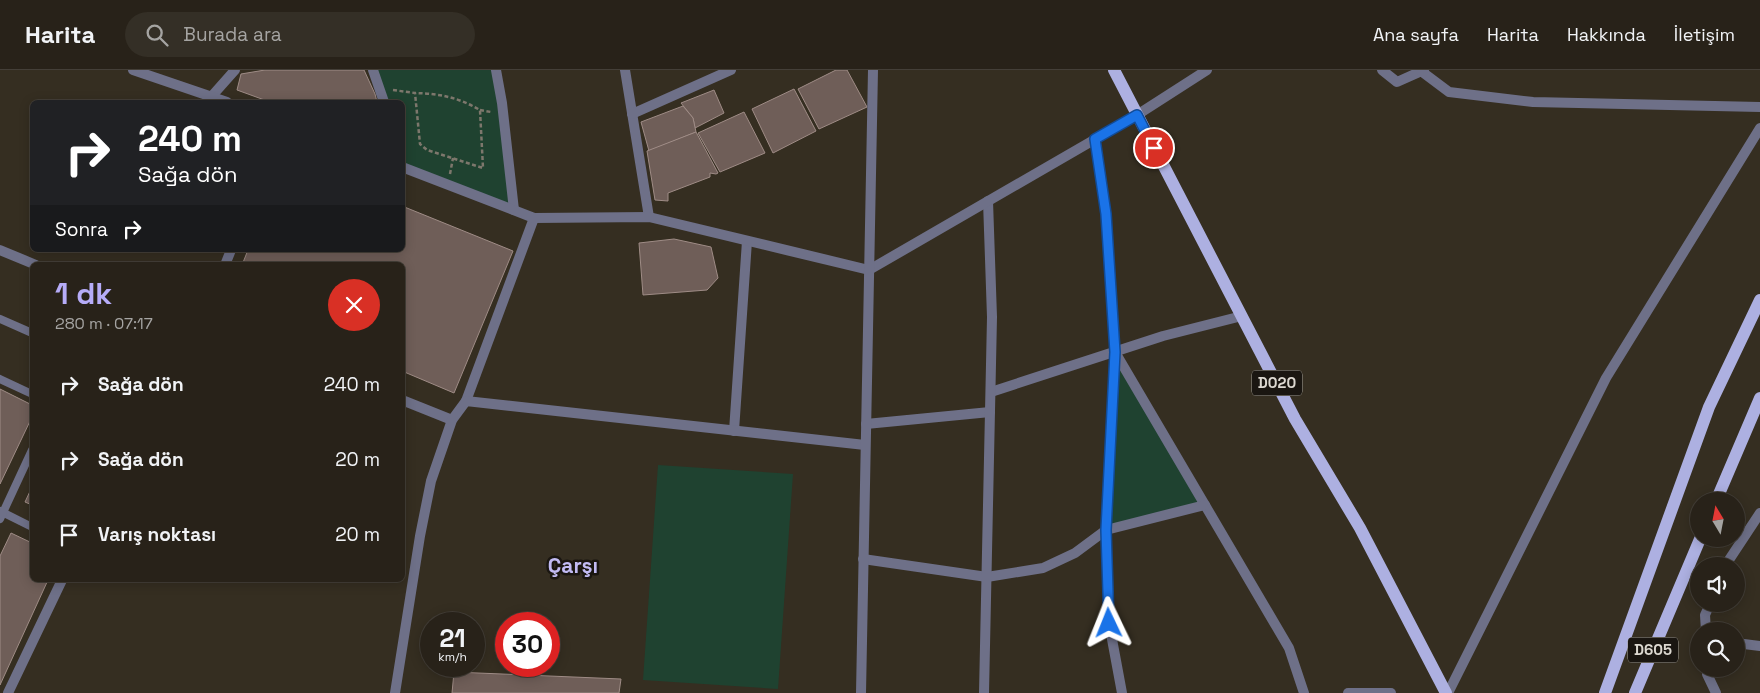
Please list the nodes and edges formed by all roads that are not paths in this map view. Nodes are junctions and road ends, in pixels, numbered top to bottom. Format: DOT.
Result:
graph roads {
  1 [pos="133,70"];
  2 [pos="235,70"];
  3 [pos="373,70"];
  4 [pos="496,70"];
  5 [pos="625,70"];
  6 [pos="731,70"];
  7 [pos="873,70"];
  8 [pos="1114,70"];
  9 [pos="1207,70"];
  10 [pos="1382,70"];
  11 [pos="1423,71"];
  12 [pos="211,97"];
  13 [pos="221,100"];
  14 [pos="384,100"];
  15 [pos="1760,107"];
  16 [pos="632,114"];
  17 [pos="1137,115"];
  18 [pos="1760,128"];
  19 [pos="1095,139"];
  20 [pos="405,168"];
  21 [pos="988,201"];
  22 [pos="514,210"];
  23 [pos="649,217"];
  24 [pos="534,218"];
  25 [pos="747,241"];
  26 [pos="0,250"];
  27 [pos="30,262"];
  28 [pos="869,270"];
  29 [pos="1760,300"];
  30 [pos="1242,316"];
  31 [pos="0,319"];
  32 [pos="30,331"];
  33 [pos="1115,352"];
  34 [pos="0,379"];
  35 [pos="991,392"];
  36 [pos="30,393"];
  37 [pos="1760,398"];
  38 [pos="405,401"];
  39 [pos="466,401"];
  40 [pos="990,412"];
  41 [pos="452,420"];
  42 [pos="866,424"];
  43 [pos="734,431"];
  44 [pos="865,445"];
  45 [pos="30,454"];
  46 [pos="1720,492"];
  47 [pos="1205,505"];
  48 [pos="1760,513"];
  49 [pos="1,514"];
  50 [pos="30,525"];
  51 [pos="1106,530"];
  52 [pos="1696,548"];
  53 [pos="1732,557"];
  54 [pos="863,559"];
  55 [pos="986,577"];
  56 [pos="61,582"];
  57 [pos="1745,644"];
  58 [pos="1760,646"];
  59 [pos="1611,674"];
  60 [pos="1708,677"];
  61 [pos="8,693"];
  62 [pos="395,693"];
  63 [pos="860,693"];
  64 [pos="984,693"];
  65 [pos="1122,693"];
  66 [pos="1304,693"];
  67 [pos="1348,693"];
  68 [pos="1390,693"];
  69 [pos="1447,693"];
  70 [pos="1600,693"];
  71 [pos="1605,693"];
  72 [pos="1635,693"];
  73 [pos="1716,693"];
  1 -- 12 [label="street"];
  2 -- 12 [label="street"];
  3 -- 14 [label="street"];
  4 -- 22 [label="street"];
  5 -- 16 [label="street"];
  6 -- 16 [label="street"];
  7 -- 28 [label="street"];
  8 -- 17 [label="main road, D020"];
  9 -- 17 [label="street"];
  10 -- 11 [label="street"];
  11 -- 15 [label="street"];
  12 -- 13 [label="street"];
  16 -- 23 [label="street"];
  17 -- 19 [label="street"];
  17 -- 30 [label="main road, D020"];
  18 -- 69 [label="street"];
  19 -- 21 [label="street"];
  19 -- 33 [label="street"];
  20 -- 22 [label="street"];
  21 -- 28 [label="street"];
  21 -- 35 [label="street"];
  22 -- 24 [label="street"];
  23 -- 24 [label="street"];
  23 -- 25 [label="street"];
  24 -- 39 [label="street"];
  25 -- 28 [label="street"];
  25 -- 43 [label="street"];
  26 -- 27 [label="street"];
  28 -- 42 [label="street"];
  29 -- 59 [label="main road, D605"];
  30 -- 33 [label="street"];
  30 -- 69 [label="main road, D020"];
  31 -- 32 [label="lane"];
  33 -- 35 [label="street"];
  33 -- 47 [label="street"];
  33 -- 51 [label="street"];
  34 -- 36 [label="lane"];
  35 -- 40 [label="street"];
  37 -- 46 [label="main road"];
  38 -- 41 [label="street"];
  39 -- 41 [label="street"];
  39 -- 43 [label="street"];
  40 -- 42 [label="street"];
  40 -- 55 [label="street"];
  41 -- 62 [label="street"];
  42 -- 44 [label="street"];
  43 -- 44 [label="street"];
  44 -- 54 [label="street"];
  45 -- 49 [label="lane"];
  47 -- 51 [label="street"];
  47 -- 66 [label="street"];
  48 -- 53 [label="street"];
  49 -- 50 [label="lane"];
  51 -- 55 [label="street"];
  51 -- 65 [label="street"];
  52 -- 72 [label="main road, D605"];
  54 -- 55 [label="street"];
  54 -- 63 [label="street"];
  55 -- 64 [label="street"];
  56 -- 61 [label="street"];
  57 -- 58 [label="street"];
  59 -- 70 [label="main road"];
  59 -- 71 [label="main road, D605"];
  60 -- 73 [label="street"];
  67 -- 68 [label="street"];
}
